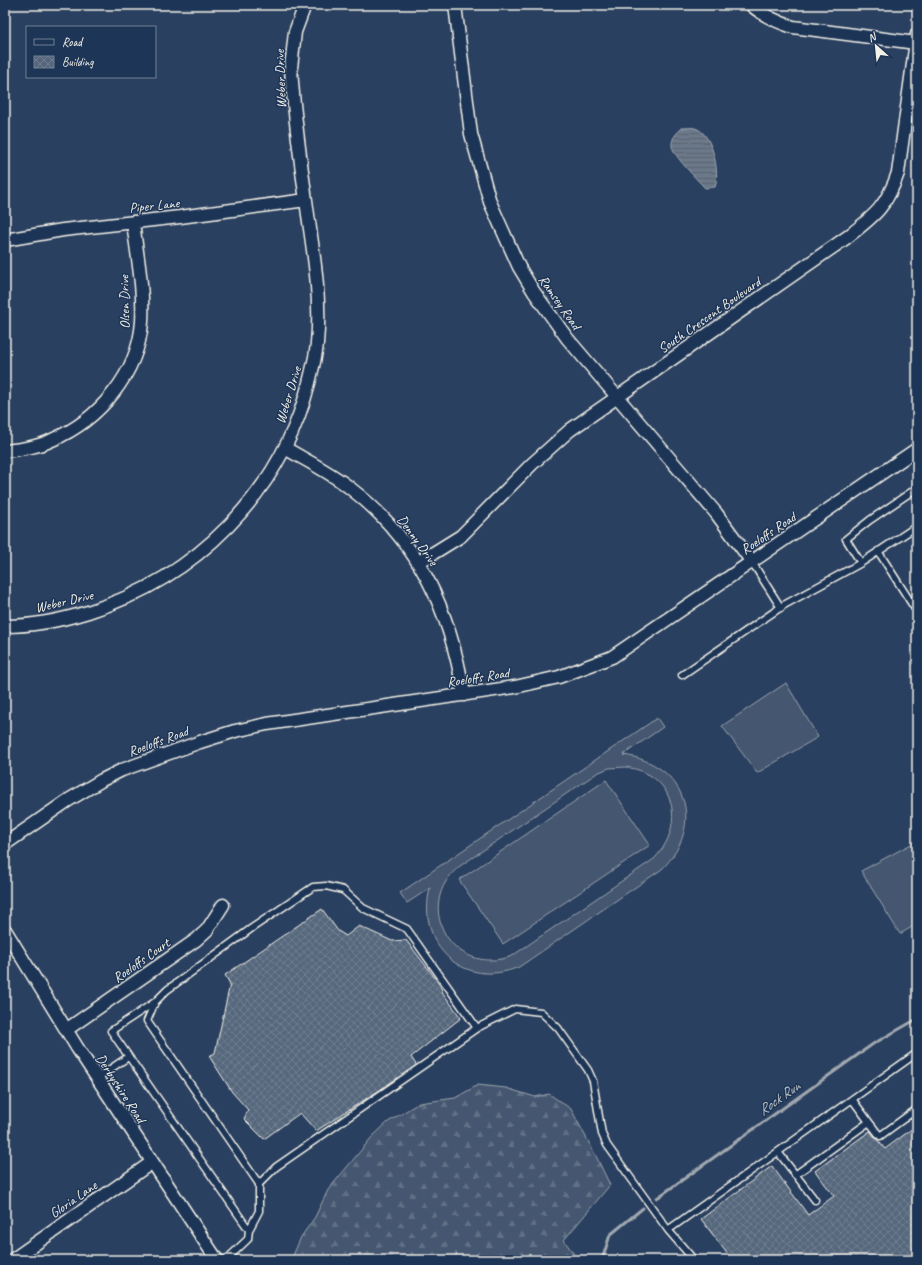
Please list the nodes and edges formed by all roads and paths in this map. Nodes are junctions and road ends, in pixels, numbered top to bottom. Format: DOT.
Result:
graph roads {
  1 [pos="305,5"];
  2 [pos="455,5"];
  3 [pos="751,5"];
  4 [pos="916,39"];
  5 [pos="306,200"];
  6 [pos="133,222"];
  7 [pos="5,240"];
  8 [pos="617,397"];
  9 [pos="285,448"];
  10 [pos="917,449"];
  11 [pos="5,451"];
  12 [pos="917,488"];
  13 [pos="917,526"];
  14 [pos="878,552"];
  15 [pos="419,562"];
  16 [pos="752,562"];
  17 [pos="861,563"];
  18 [pos="780,608"];
  19 [pos="917,612"];
  20 [pos="5,626"];
  21 [pos="682,675"];
  22 [pos="464,695"];
  23 [pos="5,844"];
  24 [pos="224,905"];
  25 [pos="5,930"];
  26 [pos="155,1002"];
  27 [pos="477,1028"];
  28 [pos="66,1030"];
  29 [pos="917,1053"];
  30 [pos="128,1057"];
  31 [pos="97,1079"];
  32 [pos="852,1099"];
  33 [pos="917,1109"];
  34 [pos="869,1122"];
  35 [pos="778,1152"];
  36 [pos="152,1163"];
  37 [pos="795,1175"];
  38 [pos="259,1184"];
  39 [pos="815,1200"];
  40 [pos="249,1230"];
  41 [pos="668,1230"];
  42 [pos="12,1260"];
  43 [pos="217,1260"];
  44 [pos="226,1260"];
  45 [pos="694,1260"];
  1 -- 5 [label="street, Weber Drive"];
  2 -- 8 [label="street, Ramsey Road"];
  3 -- 4 [label="street"];
  4 -- 8 [label="street, South Crescent Boulevard"];
  5 -- 6 [label="street, Piper Lane"];
  5 -- 9 [label="street, Weber Drive"];
  6 -- 7 [label="street, Piper Lane"];
  6 -- 11 [label="street, Olsen Drive"];
  8 -- 15 [label="street, South Crescent Boulevard"];
  8 -- 16 [label="street, Ramsey Road"];
  9 -- 15 [label="street, Denny Drive"];
  9 -- 20 [label="street, Weber Drive"];
  10 -- 16 [label="street, Roeloffs Road"];
  12 -- 17 [label="lane"];
  13 -- 14 [label="lane"];
  14 -- 17 [label="lane"];
  14 -- 19 [label="lane"];
  15 -- 22 [label="street, Denny Drive"];
  16 -- 18 [label="lane"];
  16 -- 22 [label="street, Roeloffs Road"];
  17 -- 18 [label="lane"];
  18 -- 21 [label="lane"];
  22 -- 23 [label="street, Roeloffs Road"];
  24 -- 28 [label="street, Roeloffs Court"];
  25 -- 28 [label="street, Derbyshire Road"];
  26 -- 27 [label="lane"];
  26 -- 30 [label="lane"];
  26 -- 38 [label="lane"];
  27 -- 38 [label="lane"];
  27 -- 41 [label="lane"];
  28 -- 31 [label="street, Derbyshire Road"];
  29 -- 32 [label="lane"];
  30 -- 31 [label="lane"];
  30 -- 40 [label="lane"];
  31 -- 36 [label="street, Derbyshire Road"];
  32 -- 34 [label="lane"];
  32 -- 35 [label="lane"];
  33 -- 34 [label="lane"];
  34 -- 37 [label="lane"];
  35 -- 37 [label="lane"];
  35 -- 41 [label="lane"];
  36 -- 42 [label="street, Gloria Lane"];
  36 -- 43 [label="street, Derbyshire Road"];
  37 -- 39 [label="lane"];
  38 -- 40 [label="lane"];
  40 -- 44 [label="lane"];
  41 -- 45 [label="lane"];
}
